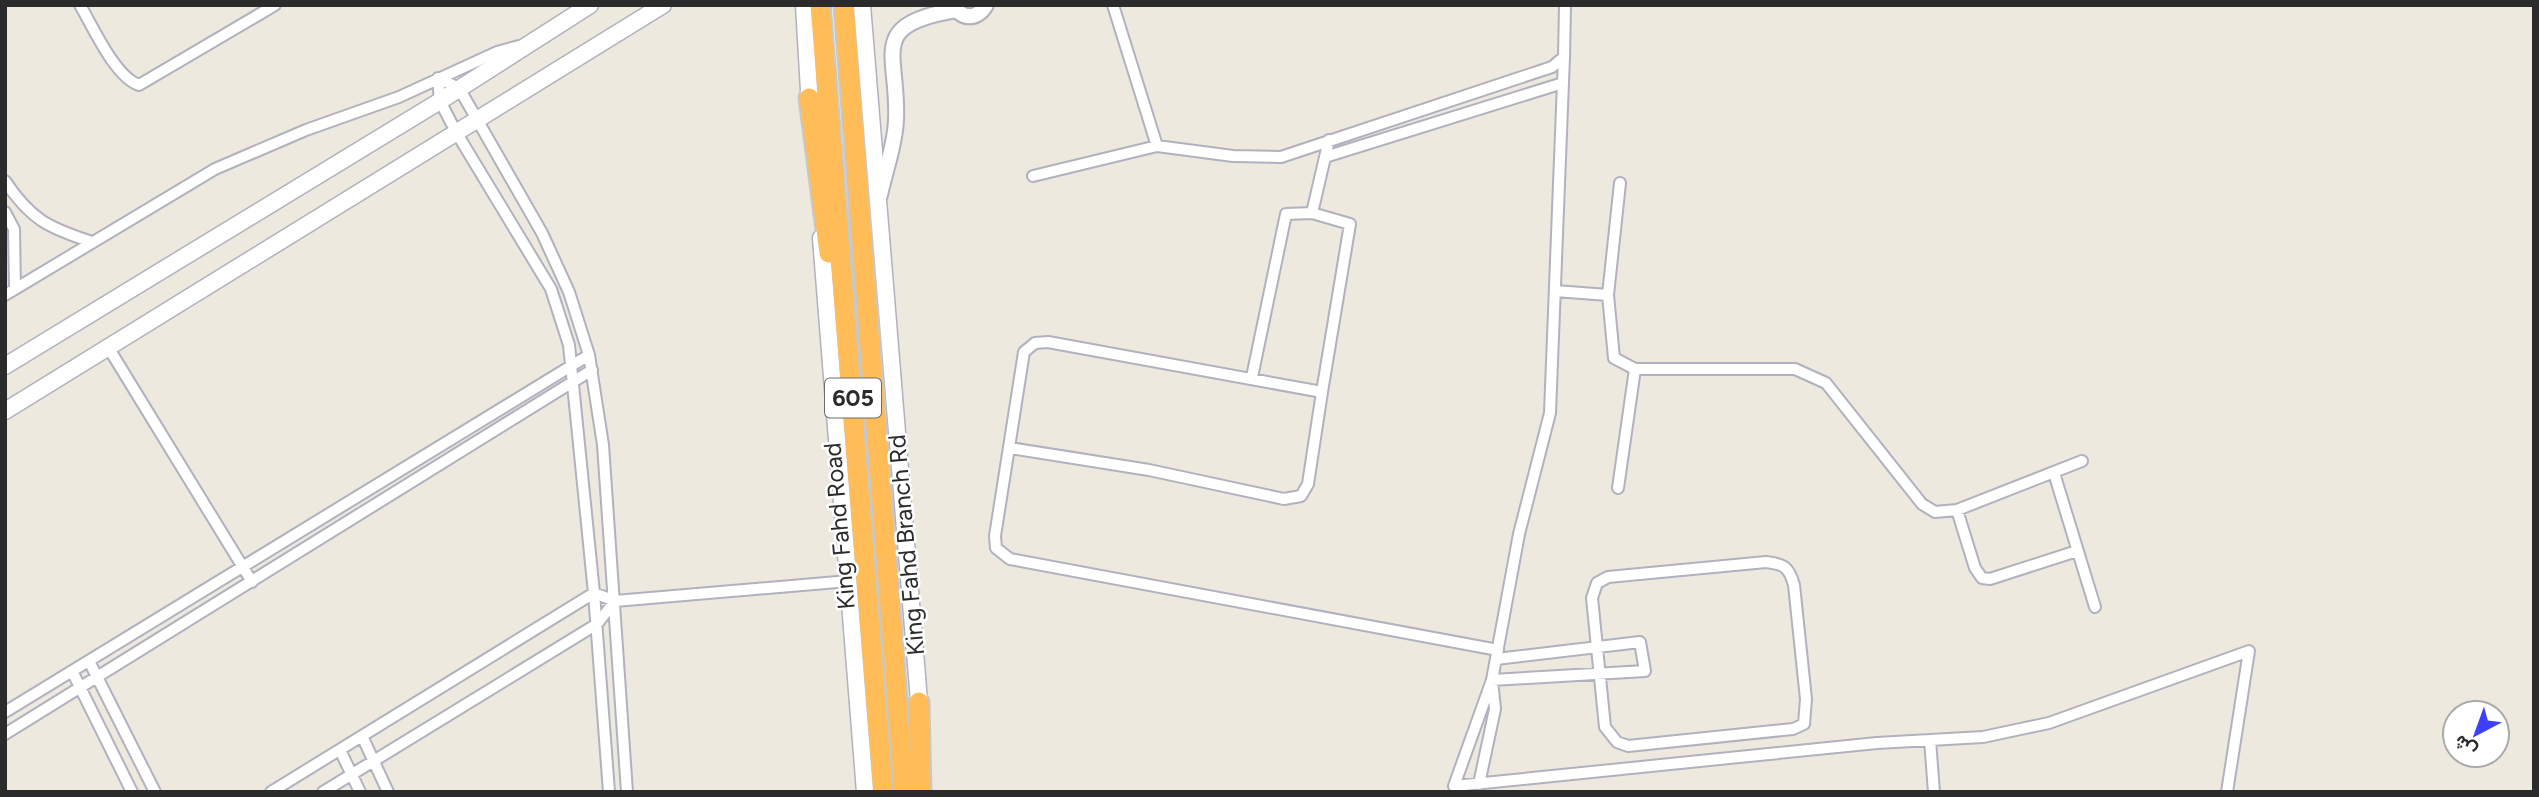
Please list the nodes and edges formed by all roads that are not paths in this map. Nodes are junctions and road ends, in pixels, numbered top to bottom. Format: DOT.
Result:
graph roads {
  1 [pos="80,5"];
  2 [pos="275,5"];
  3 [pos="590,5"];
  4 [pos="663,5"];
  5 [pos="804,5"];
  6 [pos="820,5"];
  7 [pos="844,5"];
  8 [pos="862,5"];
  9 [pos="986,5"];
  10 [pos="1113,5"];
  11 [pos="1565,5"];
  12 [pos="955,8"];
  13 [pos="525,45"];
  14 [pos="1564,57"];
  15 [pos="438,78"];
  16 [pos="1563,83"];
  17 [pos="459,88"];
  18 [pos="809,97"];
  19 [pos="440,101"];
  20 [pos="479,119"];
  21 [pos="456,132"];
  22 [pos="1329,140"];
  23 [pos="1157,146"];
  24 [pos="1325,157"];
  25 [pos="1033,176"];
  26 [pos="5,181"];
  27 [pos="1620,183"];
  28 [pos="878,204"];
  29 [pos="5,212"];
  30 [pos="1312,213"];
  31 [pos="92,242"];
  32 [pos="1555,290"];
  33 [pos="10,292"];
  34 [pos="1608,295"];
  35 [pos="108,348"];
  36 [pos="589,355"];
  37 [pos="573,363"];
  38 [pos="5,366"];
  39 [pos="1635,369"];
  40 [pos="592,370"];
  41 [pos="1252,377"];
  42 [pos="575,383"];
  43 [pos="1322,392"];
  44 [pos="5,411"];
  45 [pos="1010,448"];
  46 [pos="2082,461"];
  47 [pos="2054,473"];
  48 [pos="1618,488"];
  49 [pos="861,504"];
  50 [pos="1957,510"];
  51 [pos="2077,551"];
  52 [pos="242,565"];
  53 [pos="849,581"];
  54 [pos="252,582"];
  55 [pos="594,593"];
  56 [pos="615,601"];
  57 [pos="2095,607"];
  58 [pos="597,624"];
  59 [pos="1597,647"];
  60 [pos="1497,654"];
  61 [pos="89,661"];
  62 [pos="72,671"];
  63 [pos="1600,673"];
  64 [pos="97,677"];
  65 [pos="1492,680"];
  66 [pos="80,688"];
  67 [pos="919,702"];
  68 [pos="5,712"];
  69 [pos="5,734"];
  70 [pos="362,736"];
  71 [pos="1930,740"];
  72 [pos="340,750"];
  73 [pos="374,761"];
  74 [pos="352,774"];
  75 [pos="1479,784"];
  76 [pos="132,792"];
  77 [pos="155,792"];
  78 [pos="271,792"];
  79 [pos="323,792"];
  80 [pos="360,792"];
  81 [pos="388,792"];
  82 [pos="609,792"];
  83 [pos="627,792"];
  84 [pos="865,792"];
  85 [pos="883,792"];
  86 [pos="904,792"];
  87 [pos="920,792"];
  88 [pos="927,792"];
  89 [pos="1934,792"];
  90 [pos="2227,792"];
  1 -- 2 [label="street"];
  3 -- 13 [label="main road"];
  4 -- 20 [label="main road"];
  5 -- 18 [label="main road"];
  6 -- 49 [label="highway, King Fahd Road / 605"];
  7 -- 86 [label="highway, King Fahd Road / 605"];
  8 -- 28 [label="main road, King Fahd Branch Rd"];
  9 -- 12 [label="street"];
  10 -- 23 [label="street"];
  11 -- 14 [label="street"];
  12 -- 28 [label="street"];
  13 -- 15 [label="street"];
  13 -- 17 [label="main road"];
  14 -- 16 [label="street"];
  14 -- 22 [label="street"];
  15 -- 17 [label="street"];
  15 -- 19 [label="street"];
  15 -- 31 [label="street"];
  16 -- 24 [label="street"];
  16 -- 32 [label="street"];
  17 -- 19 [label="main road"];
  17 -- 20 [label="street"];
  18 -- 49 [label="highway"];
  18 -- 53 [label="main road"];
  19 -- 21 [label="street"];
  19 -- 38 [label="main road"];
  20 -- 21 [label="main road"];
  20 -- 36 [label="street"];
  21 -- 35 [label="main road"];
  21 -- 37 [label="street"];
  22 -- 23 [label="street"];
  22 -- 24 [label="street"];
  23 -- 25 [label="street"];
  24 -- 30 [label="street"];
  26 -- 31 [label="street"];
  27 -- 34 [label="street"];
  28 -- 67 [label="main road, King Fahd Branch Rd"];
  29 -- 33 [label="street"];
  30 -- 41 [label="street"];
  30 -- 43 [label="street"];
  31 -- 33 [label="street"];
  32 -- 34 [label="street"];
  32 -- 60 [label="street"];
  34 -- 39 [label="street"];
  35 -- 44 [label="main road"];
  35 -- 52 [label="street"];
  36 -- 37 [label="street"];
  36 -- 40 [label="street"];
  37 -- 42 [label="street"];
  37 -- 52 [label="street"];
  39 -- 48 [label="street"];
  39 -- 50 [label="street"];
  40 -- 42 [label="street"];
  40 -- 56 [label="street"];
  41 -- 43 [label="street"];
  41 -- 45 [label="street"];
  42 -- 54 [label="street"];
  42 -- 55 [label="street"];
  43 -- 45 [label="street"];
  45 -- 60 [label="street"];
  46 -- 47 [label="street"];
  47 -- 50 [label="street"];
  47 -- 51 [label="street"];
  49 -- 85 [label="highway, King Fahd Road / 605"];
  50 -- 51 [label="street"];
  51 -- 57 [label="street"];
  52 -- 54 [label="street"];
  52 -- 61 [label="street"];
  53 -- 56 [label="street"];
  53 -- 84 [label="main road"];
  54 -- 64 [label="street"];
  55 -- 56 [label="street"];
  55 -- 58 [label="street"];
  55 -- 70 [label="street"];
  56 -- 58 [label="street"];
  56 -- 83 [label="street"];
  58 -- 73 [label="street"];
  58 -- 82 [label="street"];
  59 -- 60 [label="street"];
  59 -- 63 [label="street"];
  59 -- 63 [label="street"];
  59 -- 63 [label="street"];
  60 -- 65 [label="street"];
  61 -- 62 [label="street"];
  61 -- 64 [label="street"];
  62 -- 66 [label="street"];
  62 -- 68 [label="street"];
  63 -- 65 [label="street"];
  64 -- 66 [label="street"];
  64 -- 77 [label="street"];
  65 -- 75 [label="street"];
  65 -- 75 [label="street"];
  66 -- 69 [label="street"];
  66 -- 76 [label="street"];
  67 -- 87 [label="highway"];
  67 -- 88 [label="main road, King Fahd Branch Rd"];
  70 -- 72 [label="street"];
  70 -- 73 [label="street"];
  71 -- 75 [label="street"];
  71 -- 89 [label="street"];
  71 -- 90 [label="street"];
  72 -- 74 [label="street"];
  72 -- 78 [label="street"];
  73 -- 74 [label="street"];
  73 -- 81 [label="street"];
  74 -- 79 [label="street"];
  74 -- 80 [label="street"];
}
